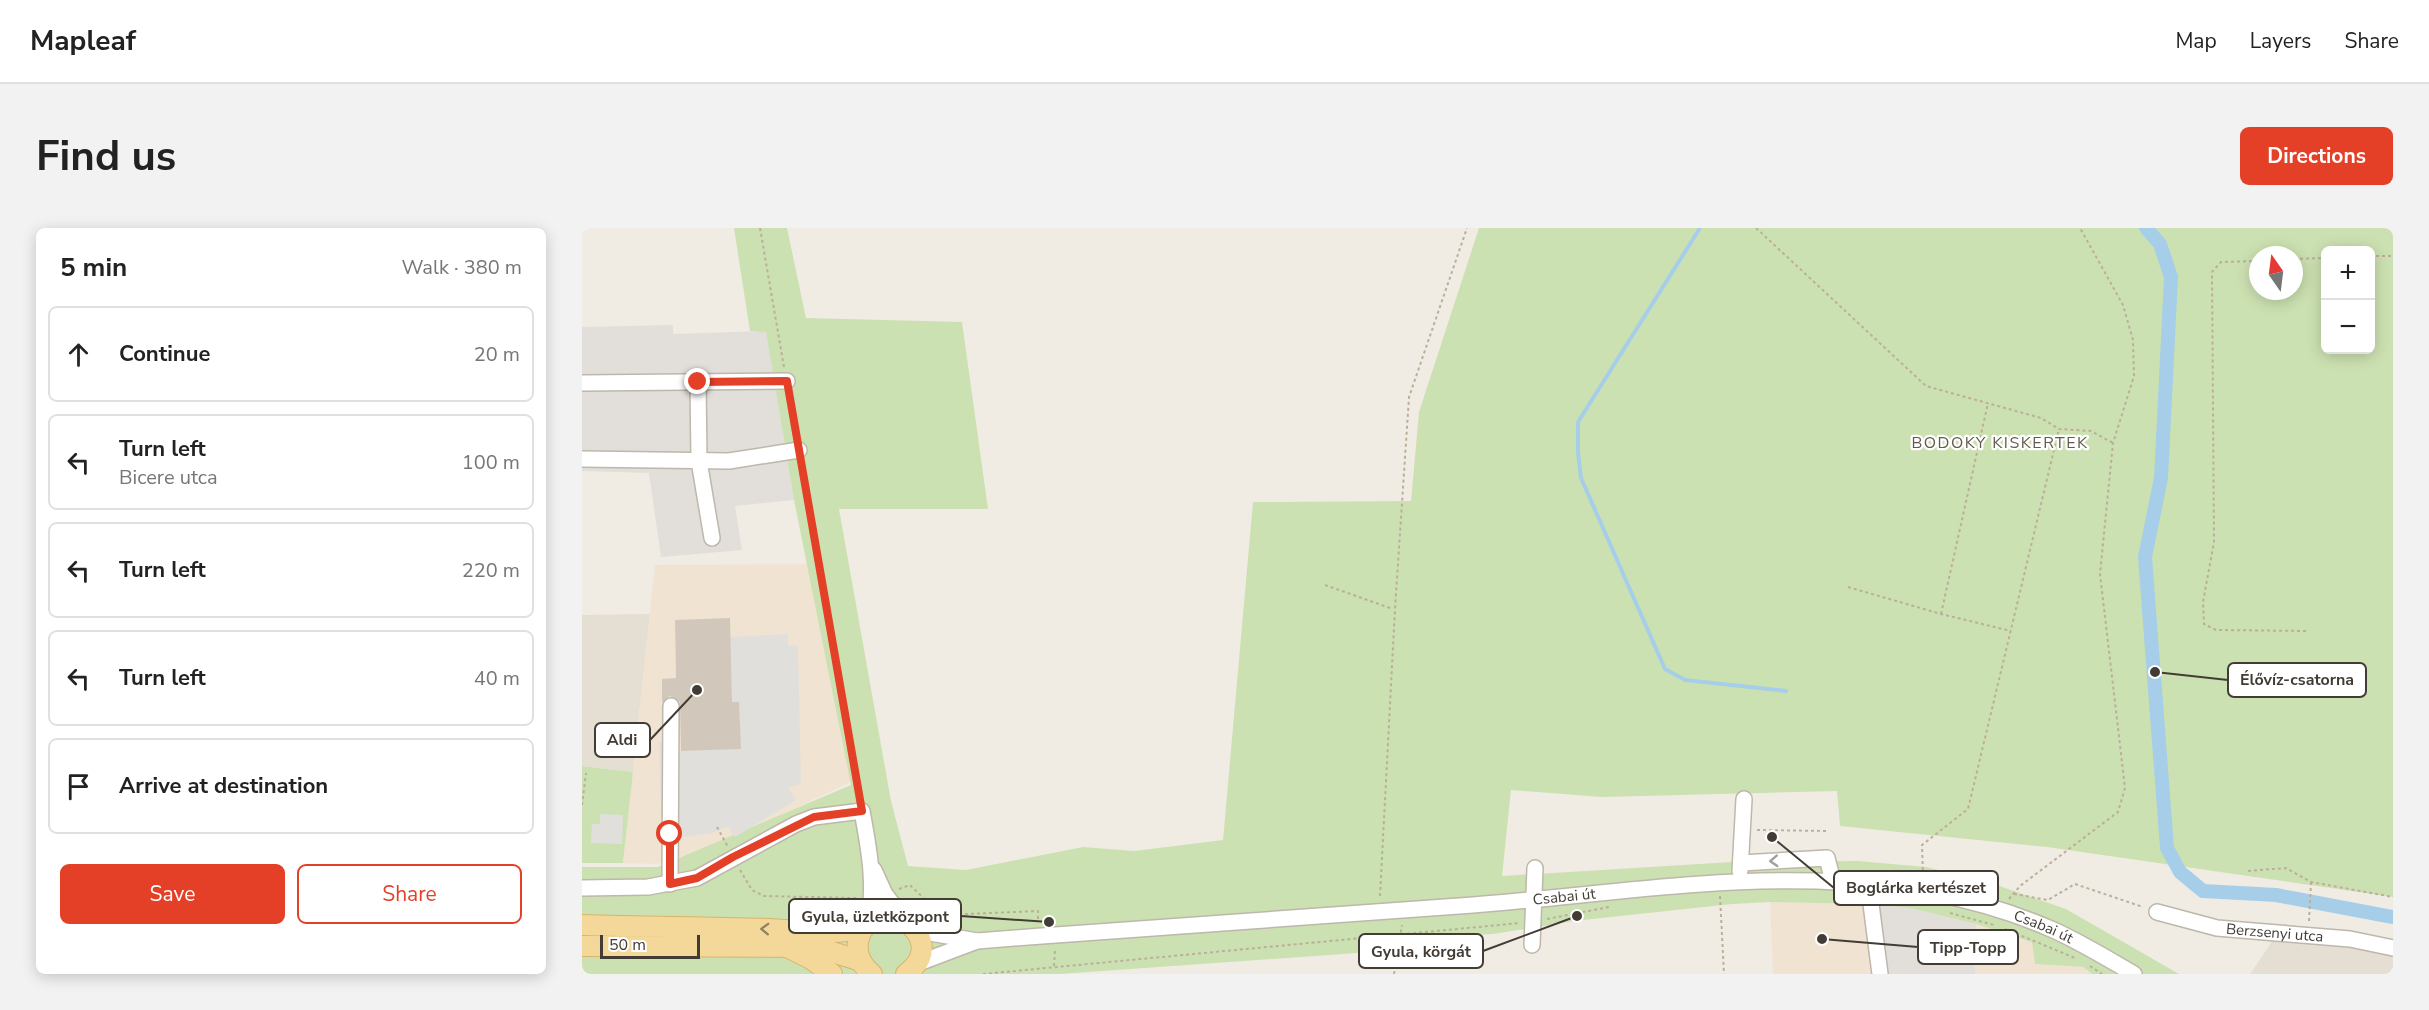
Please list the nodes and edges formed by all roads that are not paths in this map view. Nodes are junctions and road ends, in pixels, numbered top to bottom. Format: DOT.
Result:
graph roads {
  1 [pos="787,381"];
  2 [pos="698,382"];
  3 [pos="582,383"];
  4 [pos="799,450"];
  5 [pos="582,459"];
  6 [pos="699,461"];
  7 [pos="712,538"];
  8 [pos="671,706"];
  9 [pos="1744,799"];
  10 [pos="1741,863"];
  11 [pos="1535,868"];
  12 [pos="1740,881"];
  13 [pos="1833,881"];
  14 [pos="1871,883"];
  15 [pos="670,884"];
  16 [pos="582,888"];
  17 [pos="879,896"];
  18 [pos="1534,900"];
  19 [pos="2157,912"];
  20 [pos="910,924"];
  21 [pos="582,925"];
  22 [pos="866,926"];
  23 [pos="977,941"];
  24 [pos="1532,945"];
  25 [pos="582,946"];
  26 [pos="787,947"];
  27 [pos="2393,948"];
  28 [pos="911,969"];
  29 [pos="868,970"];
  30 [pos="832,974"];
  31 [pos="1880,974"];
  32 [pos="2134,974"];
  1 -- 2 [label="street"];
  2 -- 3 [label="street"];
  2 -- 6 [label="street"];
  4 -- 6 [label="street"];
  5 -- 6 [label="street"];
  6 -- 7 [label="street"];
  8 -- 15 [label="street"];
  9 -- 10 [label="street"];
  10 -- 12 [label="street"];
  13 -- 10 [label="street, one-way"];
  11 -- 18 [label="street"];
  12 -- 13 [label="street, Csabai út"];
  12 -- 18 [label="street, Csabai út"];
  13 -- 14 [label="street, Csabai út"];
  14 -- 31 [label="street"];
  14 -- 32 [label="street, Csabai út"];
  15 -- 16 [label="street"];
  15 -- 17 [label="street"];
  17 -- 20 [label="street"];
  17 -- 22 [label="street"];
  18 -- 23 [label="street, Csabai út"];
  18 -- 24 [label="street"];
  19 -- 27 [label="street, Berzsenyi utca"];
  20 -- 22 [label="main road"];
  20 -- 23 [label="street, Csabai út"];
  20 -- 28 [label="main road"];
  22 -- 21 [label="main road, one-way"];
  22 -- 29 [label="main road"];
  23 -- 28 [label="street, Csabai út"];
  25 -- 26 [label="main road"];
  26 -- 29 [label="main road"];
  26 -- 30 [label="main road"];
}
